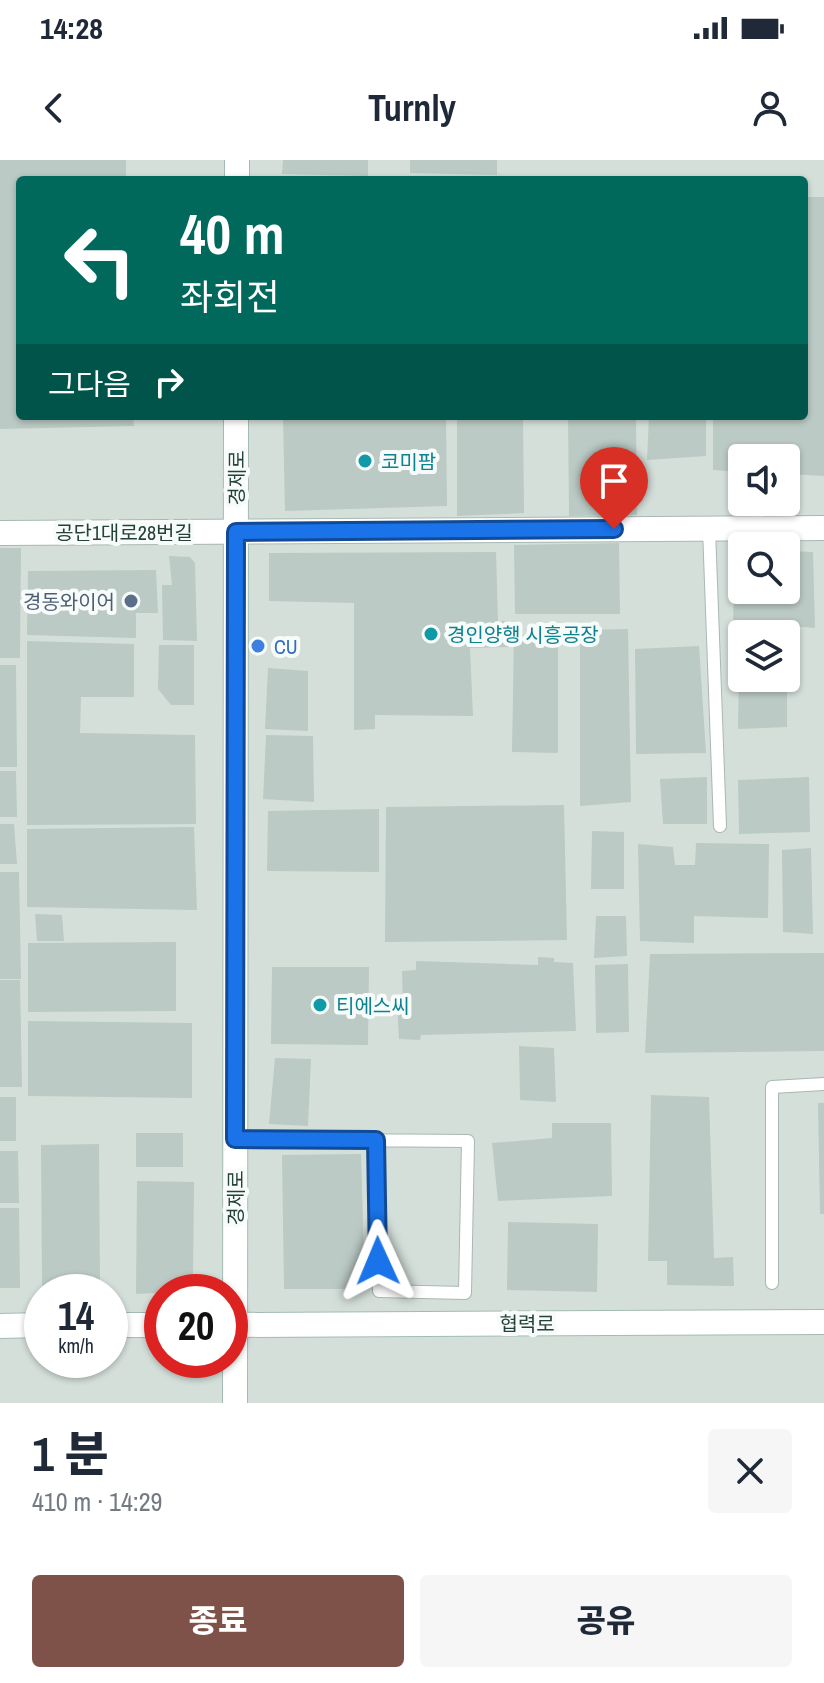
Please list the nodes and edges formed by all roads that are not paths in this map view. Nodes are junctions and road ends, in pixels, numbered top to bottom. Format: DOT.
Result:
graph roads {
  1 [pos="236,420"];
  2 [pos="824,528"];
  3 [pos="709,529"];
  4 [pos="236,532"];
  5 [pos="0,533"];
  6 [pos="720,826"];
  7 [pos="824,1084"];
  8 [pos="235,1139"];
  9 [pos="376,1140"];
  10 [pos="233,1274"];
  11 [pos="772,1283"];
  12 [pos="824,1322"];
  13 [pos="24,1325"];
  14 [pos="248,1325"];
  15 [pos="0,1326"];
  16 [pos="234,1378"];
  17 [pos="235,1403"];
  1 -- 4 [label="street, 경제로"];
  2 -- 3 [label="street, 공단1대로28번길"];
  3 -- 4 [label="street, 공단1대로28번길"];
  3 -- 6 [label="lane"];
  4 -- 5 [label="street, 공단1대로28번길"];
  4 -- 8 [label="street, 경제로"];
  7 -- 11 [label="lane"];
  8 -- 9 [label="lane"];
  8 -- 10 [label="street, 경제로"];
  9 -- 9 [label="lane"];
  12 -- 14 [label="street, 협력로"];
  13 -- 15 [label="street"];
  16 -- 17 [label="street, 경제로"];
}
